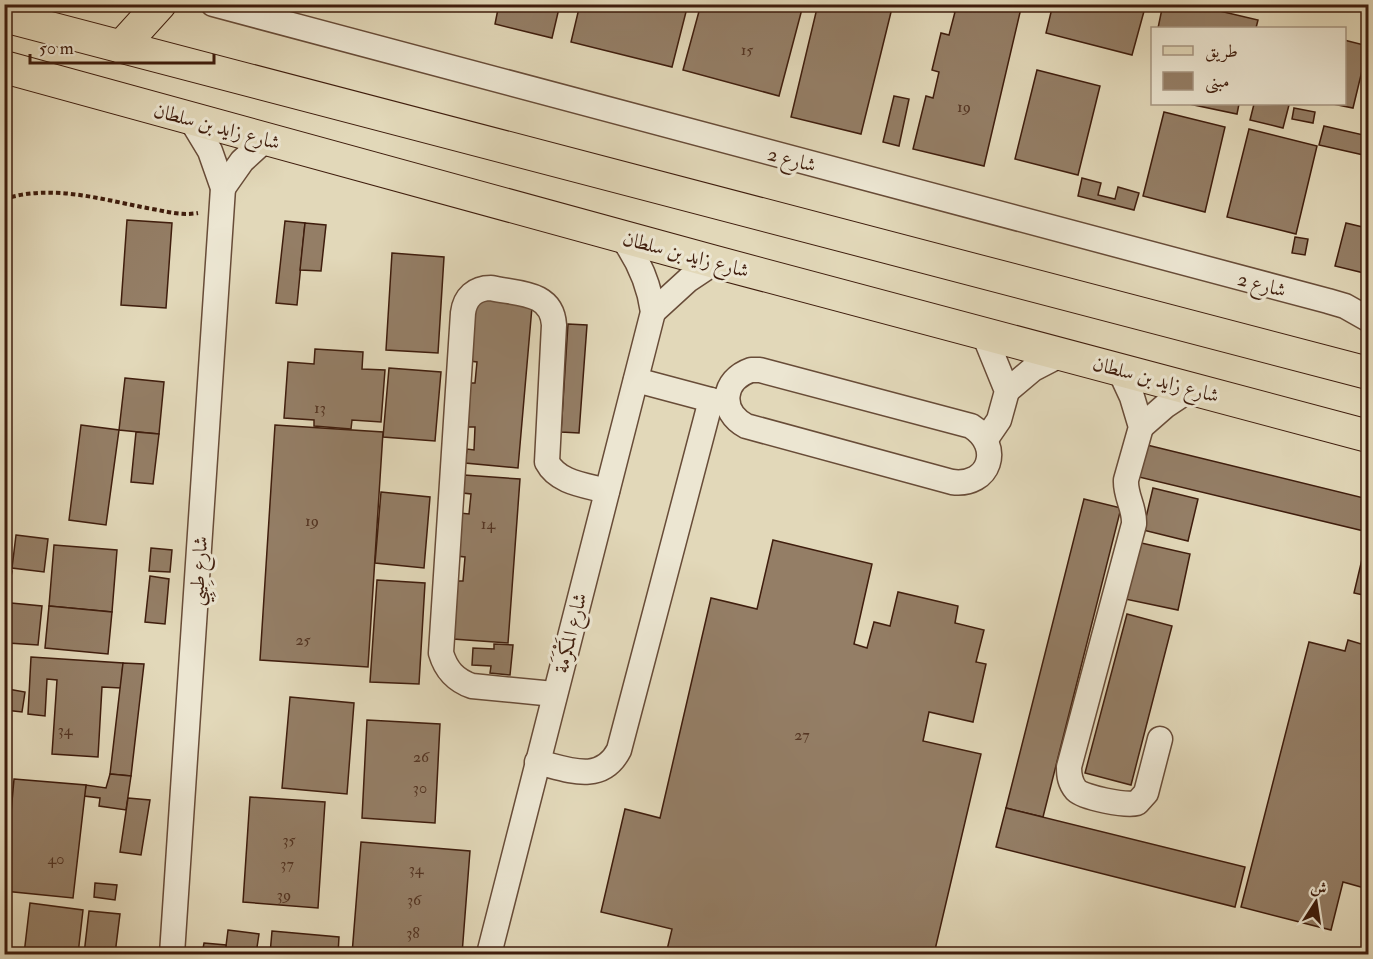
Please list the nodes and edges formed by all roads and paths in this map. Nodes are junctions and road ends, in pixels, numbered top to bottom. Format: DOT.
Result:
graph roads {
  1 [pos="160,4"];
  2 [pos="213,4"];
  3 [pos="4,16"];
  4 [pos="121,47"];
  5 [pos="4,67"];
  6 [pos="190,118"];
  7 [pos="266,139"];
  8 [pos="223,197"];
  9 [pos="4,199"];
  10 [pos="621,236"];
  11 [pos="715,262"];
  12 [pos="653,312"];
  13 [pos="1368,319"];
  14 [pos="983,332"];
  15 [pos="1062,354"];
  16 [pos="1119,369"];
  17 [pos="1368,373"];
  18 [pos="636,380"];
  19 [pos="1192,388"];
  20 [pos="1007,391"];
  21 [pos="719,402"];
  22 [pos="1368,424"];
  23 [pos="1141,427"];
  24 [pos="1337,427"];
  25 [pos="1368,436"];
  26 [pos="986,439"];
  27 [pos="607,491"];
  28 [pos="554,694"];
  29 [pos="1160,739"];
  30 [pos="537,762"];
  31 [pos="172,954"];
  32 [pos="489,954"];
  1 -- 4 [label="main road"];
  2 -- 13 [label="street, شارع 2"];
  3 -- 4 [label="main road"];
  4 -- 17 [label="main road"];
  5 -- 6 [label="main road, شارع زايد بن سلطان"];
  6 -- 7 [label="main road, شارع زايد بن سلطان"];
  6 -- 8 [label="street, شارع طِيبِي"];
  7 -- 8 [label="street"];
  7 -- 10 [label="main road, شارع زايد بن سلطان"];
  8 -- 9 [label="path"];
  8 -- 31 [label="street, شارع طِيبِي"];
  10 -- 11 [label="main road, شارع زايد بن سلطان"];
  10 -- 12 [label="street, شارع المَكْرَمَة"];
  11 -- 12 [label="street"];
  11 -- 14 [label="main road, شارع زايد بن سلطان"];
  12 -- 18 [label="street, شارع المَكْرَمَة"];
  14 -- 15 [label="main road, شارع زايد بن سلطان"];
  14 -- 20 [label="street"];
  15 -- 16 [label="main road, شارع زايد بن سلطان"];
  15 -- 20 [label="street"];
  16 -- 19 [label="main road, شارع زايد بن سلطان"];
  16 -- 23 [label="street"];
  18 -- 21 [label="street"];
  18 -- 27 [label="street, شارع المَكْرَمَة"];
  19 -- 23 [label="street"];
  19 -- 24 [label="main road, شارع زايد بن سلطان"];
  20 -- 26 [label="street"];
  21 -- 26 [label="street"];
  21 -- 26 [label="street"];
  21 -- 30 [label="street"];
  22 -- 24 [label="main road"];
  23 -- 29 [label="street"];
  24 -- 25 [label="main road, شارع زايد بن سلطان"];
  27 -- 28 [label="street, شارع المَكْرَمَة"];
  27 -- 28 [label="street"];
  28 -- 30 [label="street, شارع المَكْرَمَة"];
  30 -- 32 [label="street, شارع المَكْرَمَة"];
}
